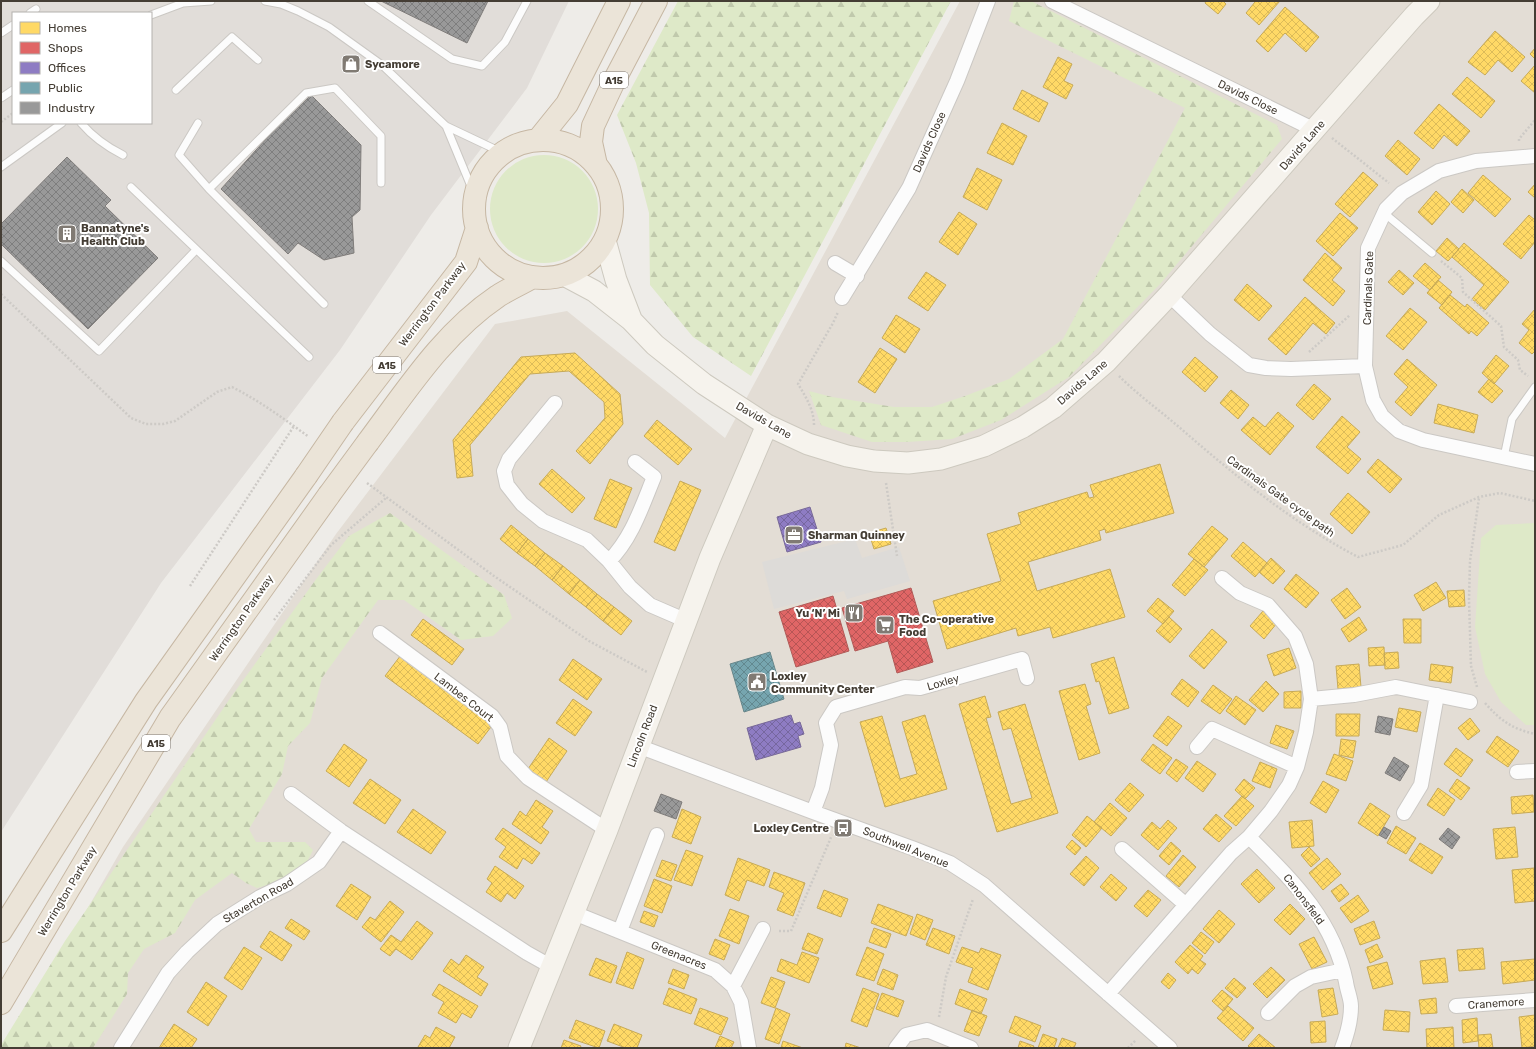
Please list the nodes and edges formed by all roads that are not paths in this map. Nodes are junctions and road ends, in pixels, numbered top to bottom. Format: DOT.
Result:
graph roads {
  1 [pos="211,1"];
  2 [pos="265,1"];
  3 [pos="368,1"];
  4 [pos="527,1"];
  5 [pos="619,1"];
  6 [pos="656,1"];
  7 [pos="988,1"];
  8 [pos="1052,1"];
  9 [pos="1429,1"];
  10 [pos="281,2"];
  11 [pos="152,15"];
  12 [pos="12,26"];
  13 [pos="1,33"];
  14 [pos="258,60"];
  15 [pos="176,90"];
  16 [pos="12,91"];
  17 [pos="1,98"];
  18 [pos="198,123"];
  19 [pos="61,124"];
  20 [pos="82,124"];
  21 [pos="446,126"];
  22 [pos="1315,130"];
  23 [pos="538,140"];
  24 [pos="504,153"];
  25 [pos="123,155"];
  26 [pos="1535,156"];
  27 [pos="596,165"];
  28 [pos="1,167"];
  29 [pos="381,183"];
  30 [pos="132,187"];
  31 [pos="209,189"];
  32 [pos="476,196"];
  33 [pos="1384,213"];
  34 [pos="477,228"];
  35 [pos="605,240"];
  36 [pos="196,250"];
  37 [pos="1432,253"];
  38 [pos="1,261"];
  39 [pos="835,263"];
  40 [pos="564,275"];
  41 [pos="857,276"];
  42 [pos="533,277"];
  43 [pos="1169,295"];
  44 [pos="842,298"];
  45 [pos="324,304"];
  46 [pos="631,320"];
  47 [pos="309,357"];
  48 [pos="1365,366"];
  49 [pos="1533,390"];
  50 [pos="555,404"];
  51 [pos="767,425"];
  52 [pos="1504,457"];
  53 [pos="635,462"];
  54 [pos="1535,464"];
  55 [pos="609,561"];
  56 [pos="1222,578"];
  57 [pos="687,621"];
  58 [pos="380,633"];
  59 [pos="1027,678"];
  60 [pos="1437,695"];
  61 [pos="1476,697"];
  62 [pos="1311,699"];
  63 [pos="638,746"];
  64 [pos="1197,747"];
  65 [pos="1297,767"];
  66 [pos="1535,771"];
  67 [pos="1517,772"];
  68 [pos="291,794"];
  69 [pos="813,812"];
  70 [pos="1404,813"];
  71 [pos="607,830"];
  72 [pos="342,831"];
  73 [pos="657,835"];
  74 [pos="1249,837"];
  75 [pos="1122,849"];
  76 [pos="1186,905"];
  77 [pos="574,913"];
  78 [pos="763,929"];
  79 [pos="1,931"];
  80 [pos="620,931"];
  81 [pos="552,967"];
  82 [pos="1343,970"];
  83 [pos="733,986"];
  84 [pos="1108,994"];
  85 [pos="1535,1000"];
  86 [pos="1,1003"];
  87 [pos="1456,1006"];
  88 [pos="1269,1014"];
  89 [pos="121,1048"];
  90 [pos="519,1048"];
  91 [pos="749,1048"];
  92 [pos="896,1048"];
  93 [pos="971,1048"];
  94 [pos="1170,1048"];
  95 [pos="1342,1048"];
  1 -- 11 [label="lane"];
  2 -- 10 [label="lane"];
  3 -- 4 [label="lane"];
  5 -- 23 [label="highway, A15"];
  6 -- 27 [label="highway, A15"];
  7 -- 41 [label="street, Davids Close"];
  8 -- 22 [label="street, Davids Close"];
  9 -- 22 [label="street, Davids Lane"];
  10 -- 21 [label="lane"];
  12 -- 13 [label="lane"];
  14 -- 15 [label="lane"];
  16 -- 17 [label="lane"];
  18 -- 31 [label="lane"];
  19 -- 28 [label="lane"];
  20 -- 25 [label="lane"];
  21 -- 24 [label="lane"];
  21 -- 32 [label="lane"];
  22 -- 43 [label="street, Davids Lane"];
  23 -- 24 [label="highway"];
  23 -- 27 [label="highway"];
  24 -- 32 [label="highway"];
  26 -- 33 [label="street, Cardinals Gate"];
  27 -- 35 [label="highway"];
  29 -- 31 [label="lane"];
  30 -- 36 [label="lane"];
  31 -- 45 [label="lane"];
  32 -- 34 [label="highway"];
  33 -- 37 [label="lane"];
  33 -- 48 [label="street, Cardinals Gate"];
  34 -- 42 [label="highway"];
  34 -- 79 [label="highway, Werrington Parkway / A15, bridge"];
  35 -- 40 [label="highway"];
  35 -- 46 [label="street, Davids Lane"];
  36 -- 38 [label="lane"];
  36 -- 47 [label="lane"];
  39 -- 41 [label="street"];
  40 -- 42 [label="highway"];
  40 -- 46 [label="street, Davids Lane"];
  41 -- 44 [label="street, Davids Close"];
  42 -- 86 [label="highway, Werrington Parkway / A15, bridge"];
  43 -- 48 [label="street"];
  43 -- 51 [label="street, Davids Lane"];
  46 -- 51 [label="street, Davids Lane"];
  48 -- 52 [label="street, Cardinals Gate"];
  49 -- 52 [label="lane"];
  50 -- 55 [label="street"];
  51 -- 57 [label="street, Lincoln Road"];
  52 -- 54 [label="street, Cardinals Gate"];
  53 -- 55 [label="street"];
  55 -- 57 [label="street"];
  56 -- 62 [label="street"];
  57 -- 63 [label="street, Lincoln Road"];
  58 -- 71 [label="street, Lambes Court"];
  59 -- 69 [label="street, Loxley"];
  60 -- 61 [label="street"];
  60 -- 62 [label="street"];
  60 -- 70 [label="street"];
  62 -- 65 [label="street"];
  63 -- 69 [label="street, Southwell Avenue"];
  63 -- 71 [label="street, Lincoln Road"];
  64 -- 65 [label="street"];
  65 -- 74 [label="street"];
  66 -- 67 [label="street"];
  68 -- 72 [label="street"];
  69 -- 84 [label="street, Southwell Avenue"];
  71 -- 77 [label="street, Lincoln Road"];
  72 -- 81 [label="street"];
  72 -- 89 [label="street, Staverton Road"];
  73 -- 80 [label="street"];
  74 -- 76 [label="street"];
  74 -- 82 [label="street, Canonsfield"];
  75 -- 76 [label="street"];
  76 -- 84 [label="street"];
  77 -- 80 [label="street, Greenacres"];
  77 -- 81 [label="street, Lincoln Road"];
  78 -- 83 [label="street"];
  80 -- 83 [label="street, Greenacres"];
  81 -- 90 [label="street, Lincoln Road"];
  82 -- 88 [label="street"];
  82 -- 95 [label="street, Canonsfield"];
  83 -- 91 [label="street, Greenacres"];
  84 -- 94 [label="street, Southwell Avenue"];
  85 -- 87 [label="street, Cranemore"];
  92 -- 93 [label="street"];
}
